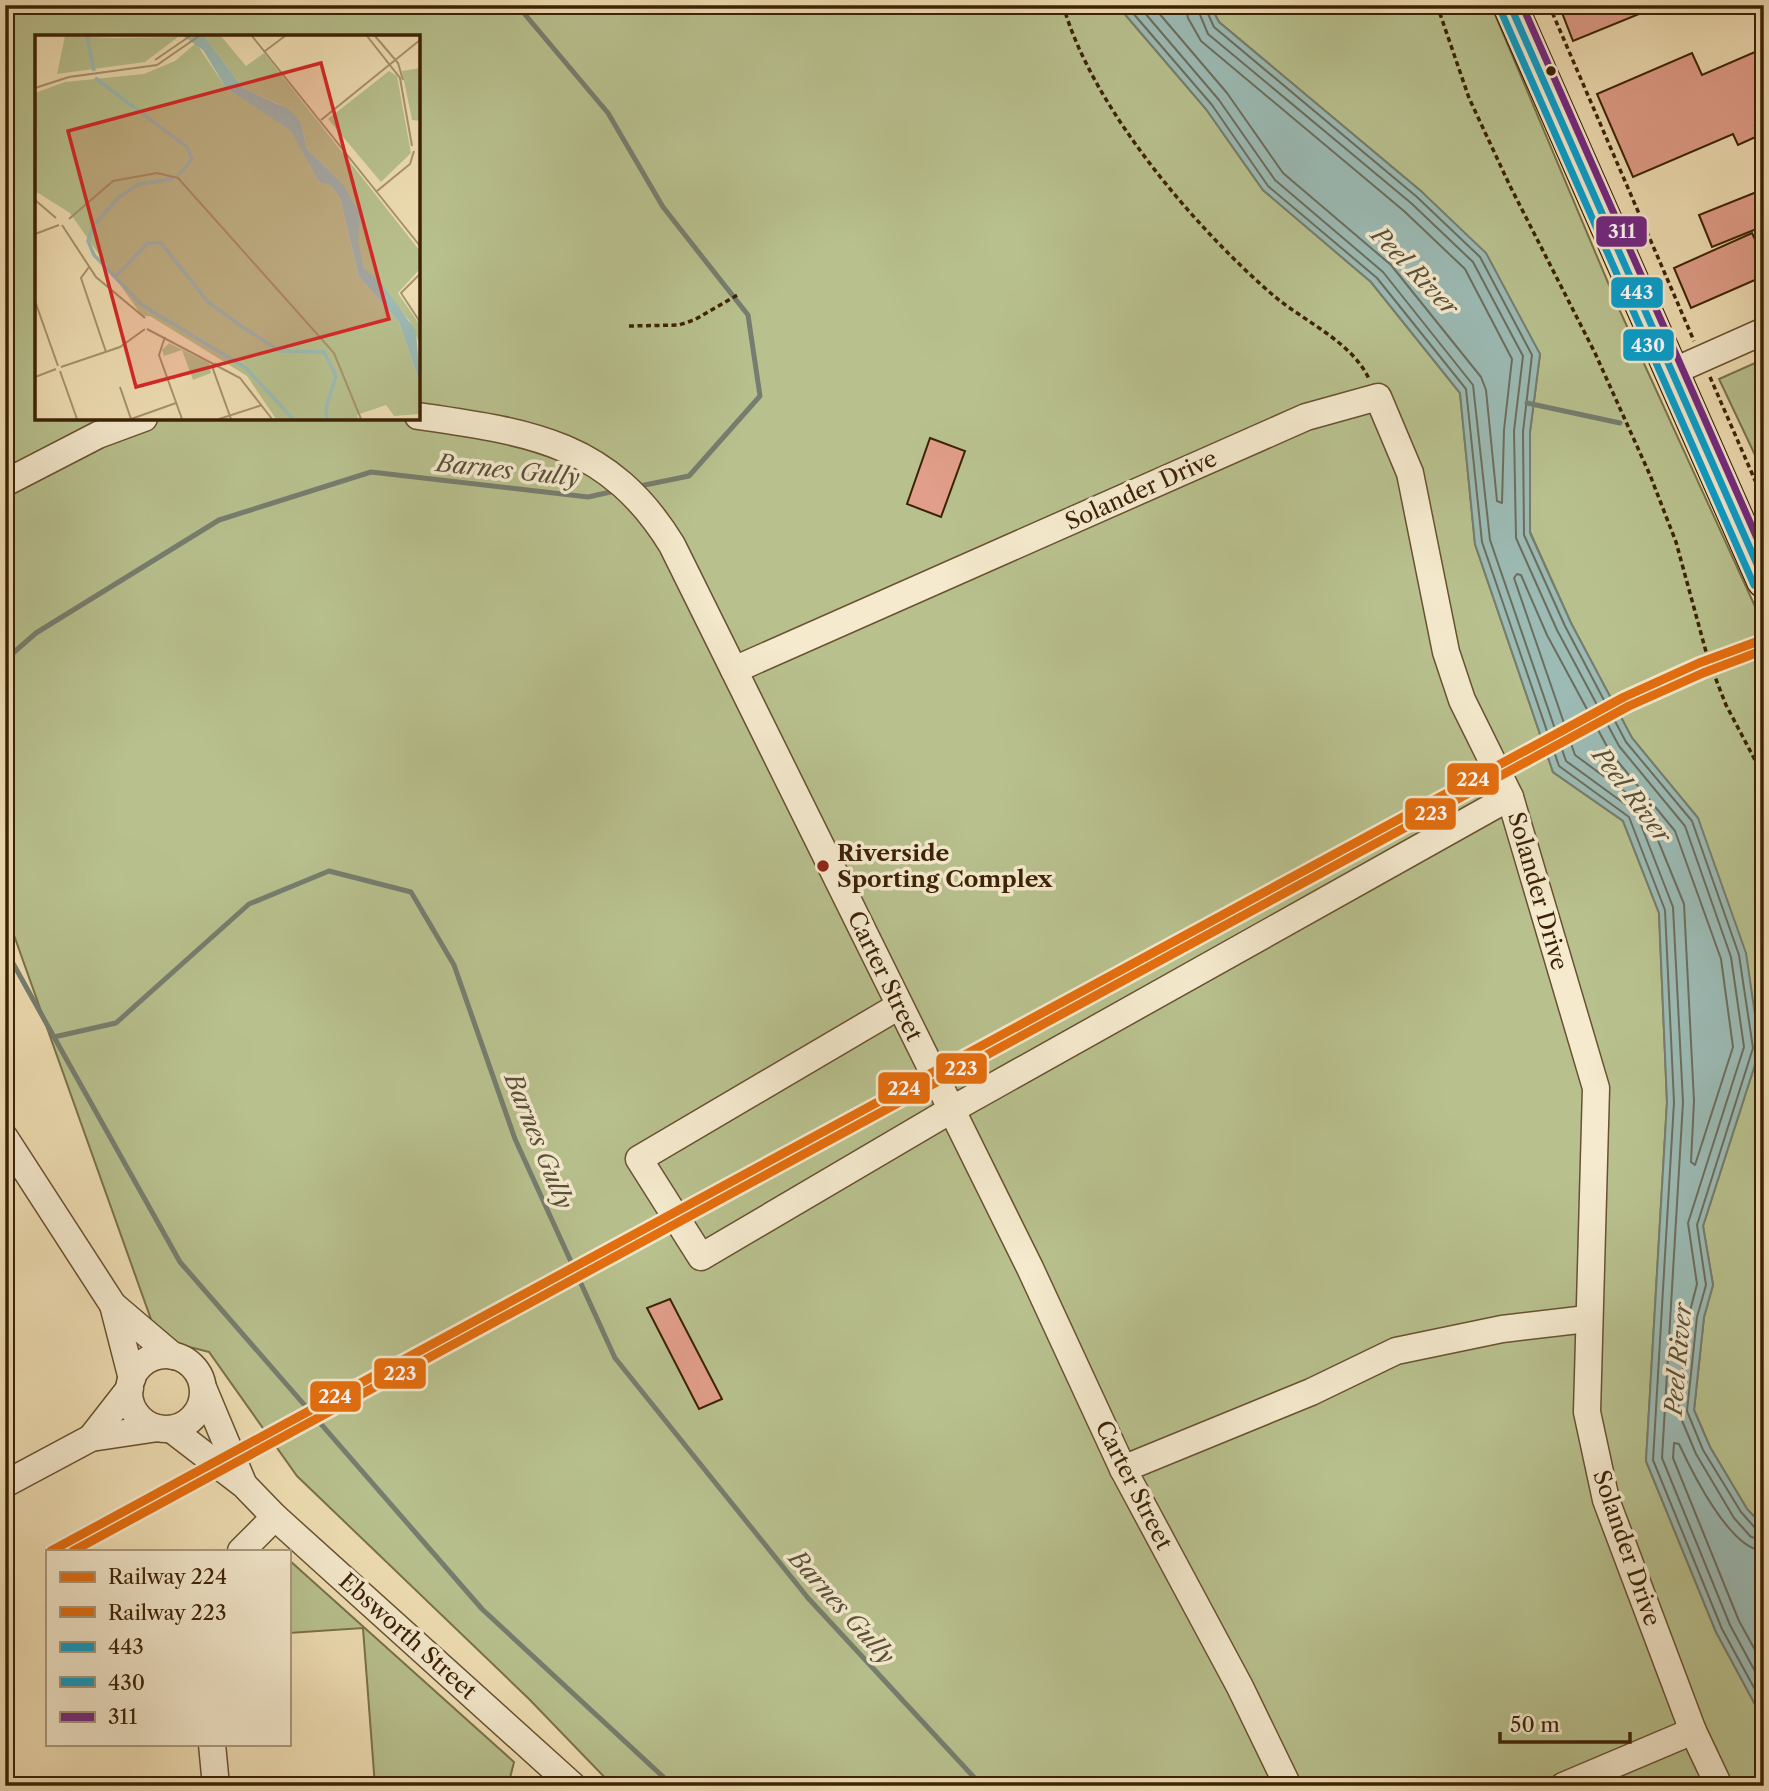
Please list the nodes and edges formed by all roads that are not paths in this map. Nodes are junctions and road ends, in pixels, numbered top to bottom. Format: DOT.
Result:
graph roads {
  1 [pos="1510,5"];
  2 [pos="1764,331"];
  3 [pos="1687,365"];
  4 [pos="420,416"];
  5 [pos="139,420"];
  6 [pos="5,483"];
  7 [pos="1764,581"];
  8 [pos="734,670"];
  9 [pos="1510,797"];
  10 [pos="900,1006"];
  11 [pos="951,1110"];
  12 [pos="5,1139"];
  13 [pos="113,1305"];
  14 [pos="1587,1319"];
  15 [pos="173,1356"];
  16 [pos="131,1384"];
  17 [pos="204,1390"];
  18 [pos="164,1429"];
  19 [pos="91,1438"];
  20 [pos="1123,1469"];
  21 [pos="5,1484"];
  22 [pos="244,1485"];
  23 [pos="275,1517"];
  24 [pos="242,1550"];
  25 [pos="1693,1731"];
  26 [pos="212,1746"];
  27 [pos="561,1781"];
  28 [pos="216,1786"];
  29 [pos="1288,1786"];
  30 [pos="1563,1786"];
  31 [pos="1720,1786"];
  1 -- 3 [label="main road"];
  2 -- 3 [label="street"];
  3 -- 7 [label="main road"];
  4 -- 8 [label="street, Carter Street"];
  5 -- 6 [label="street"];
  8 -- 9 [label="street, Solander Drive"];
  8 -- 10 [label="street, Carter Street"];
  9 -- 11 [label="street"];
  9 -- 14 [label="street, Solander Drive"];
  10 -- 11 [label="street, Carter Street"];
  10 -- 11 [label="street"];
  11 -- 20 [label="street, Carter Street"];
  12 -- 13 [label="street"];
  13 -- 15 [label="street"];
  13 -- 16 [label="street"];
  14 -- 20 [label="street"];
  14 -- 25 [label="street, Solander Drive"];
  15 -- 16 [label="street"];
  15 -- 17 [label="street"];
  16 -- 18 [label="street"];
  16 -- 19 [label="street"];
  17 -- 18 [label="street"];
  17 -- 22 [label="street, Ebsworth Street"];
  18 -- 19 [label="street"];
  18 -- 22 [label="street, Ebsworth Street"];
  19 -- 21 [label="street"];
  20 -- 29 [label="street, Carter Street"];
  22 -- 23 [label="street, Ebsworth Street"];
  23 -- 24 [label="street"];
  23 -- 27 [label="street, Ebsworth Street"];
  25 -- 30 [label="street"];
  25 -- 31 [label="street, Solander Drive"];
  26 -- 28 [label="street"];
}
